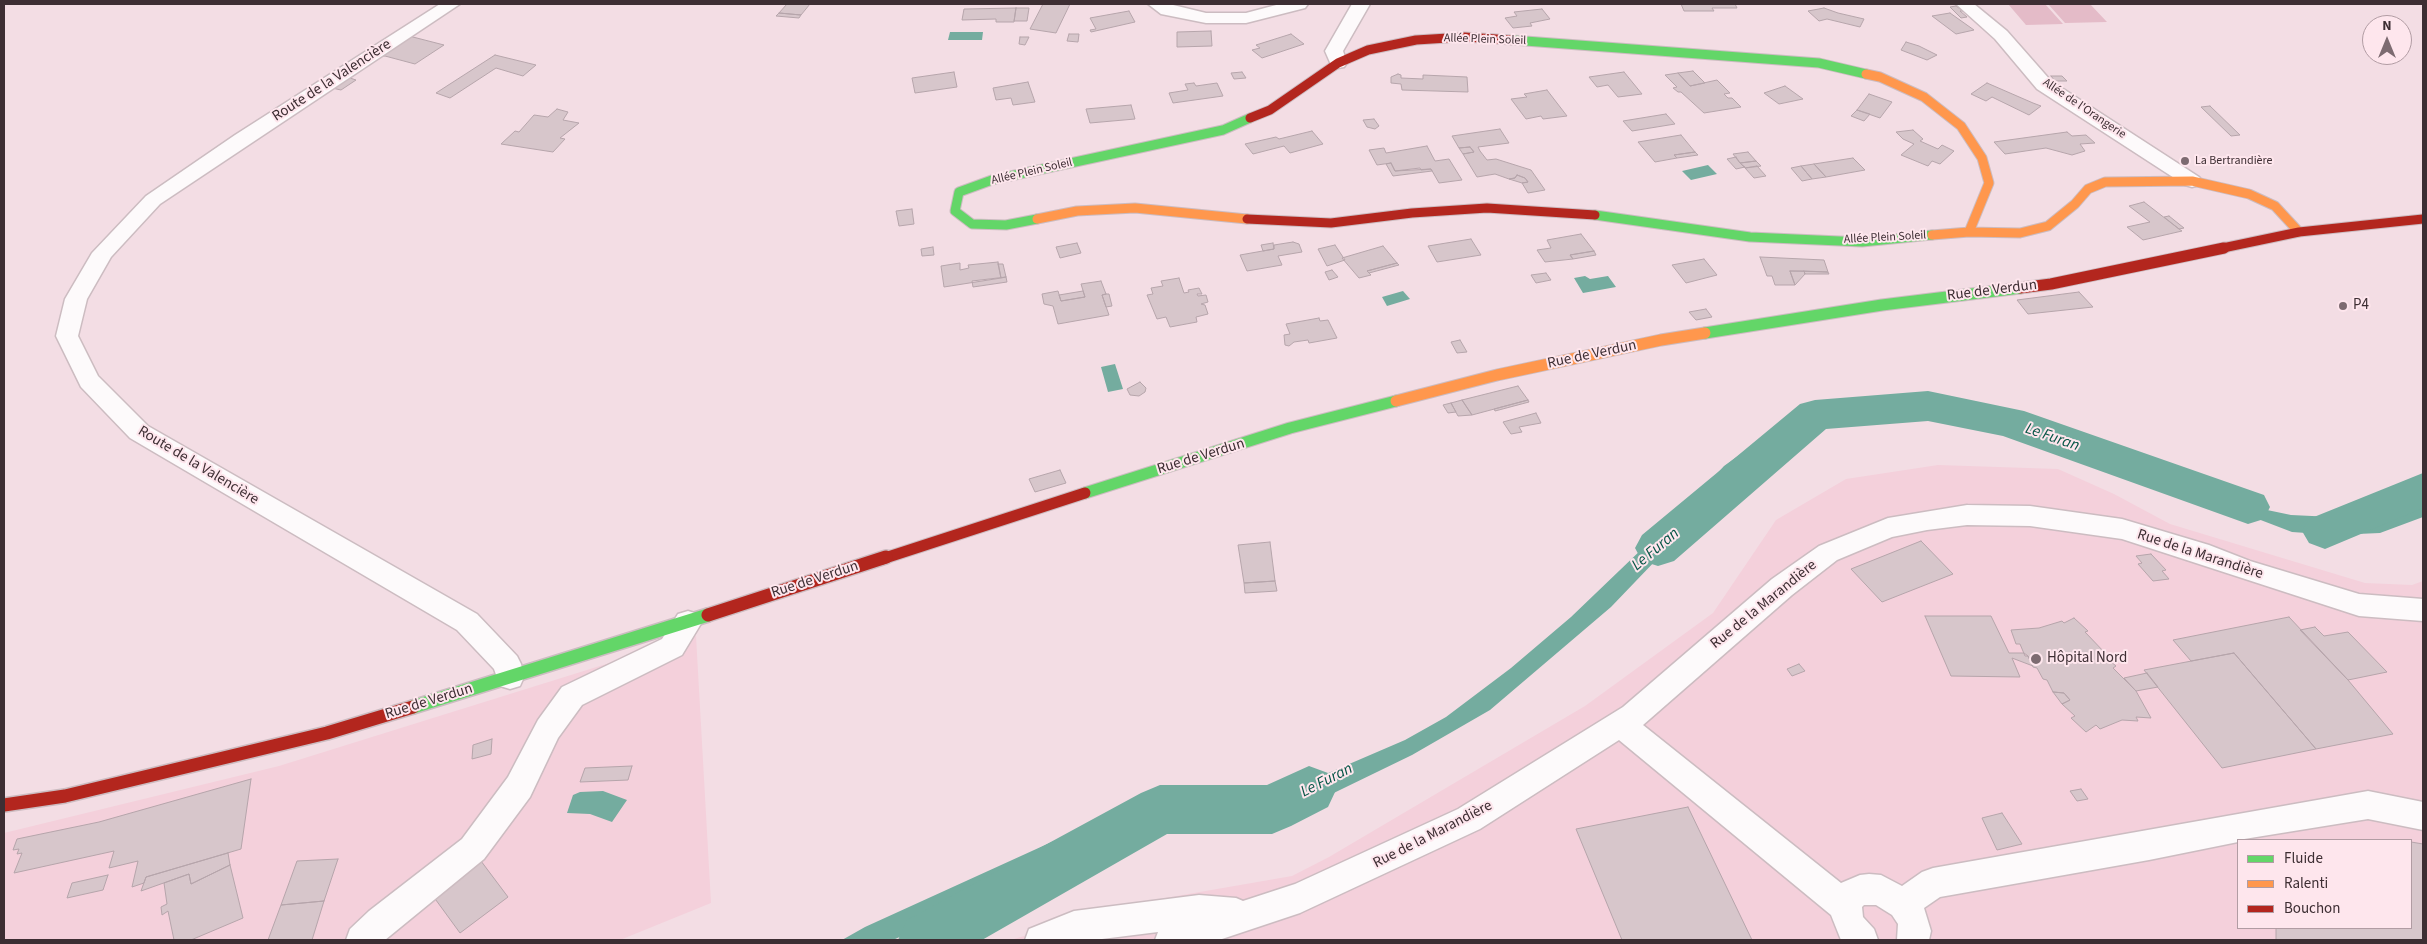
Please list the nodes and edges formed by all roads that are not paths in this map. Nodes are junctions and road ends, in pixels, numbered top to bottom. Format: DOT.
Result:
graph roads {
  1 [pos="451,4"];
  2 [pos="1157,4"];
  3 [pos="1299,4"];
  4 [pos="1361,4"];
  5 [pos="1964,4"];
  6 [pos="1338,62"];
  7 [pos="2192,181"];
  8 [pos="2423,219"];
  9 [pos="1970,232"];
  10 [pos="2300,232"];
  11 [pos="2423,610"];
  12 [pos="688,622"];
  13 [pos="510,677"];
  14 [pos="1619,723"];
  15 [pos="4,805"];
  16 [pos="2423,816"];
  17 [pos="1902,904"];
  18 [pos="1846,907"];
  19 [pos="1248,915"];
  20 [pos="362,940"];
  21 [pos="1041,940"];
  22 [pos="1171,940"];
  23 [pos="1862,940"];
  24 [pos="1913,940"];
  1 -- 13 [label="street, Route de la Valencière"];
  2 -- 3 [label="street"];
  4 -- 6 [label="street"];
  5 -- 7 [label="street, Allée de l'Orangerie"];
  6 -- 9 [label="street, Allée Plein Soleil"];
  6 -- 9 [label="street, Allée Plein Soleil"];
  7 -- 9 [label="street, Allée Plein Soleil"];
  7 -- 10 [label="street, Allée Plein Soleil"];
  8 -- 10 [label="street, Rue de Verdun"];
  10 -- 12 [label="street, Rue de Verdun"];
  11 -- 14 [label="street, Rue de la Marandière"];
  12 -- 13 [label="street, Rue de Verdun"];
  12 -- 20 [label="street"];
  13 -- 15 [label="street, Rue de Verdun"];
  14 -- 18 [label="street"];
  14 -- 19 [label="street, Rue de la Marandière"];
  16 -- 17 [label="street"];
  17 -- 18 [label="street"];
  17 -- 24 [label="street"];
  18 -- 23 [label="street"];
  19 -- 21 [label="street, Rue de la Marandière"];
  19 -- 22 [label="street, Rue de la Marandière"];
}
